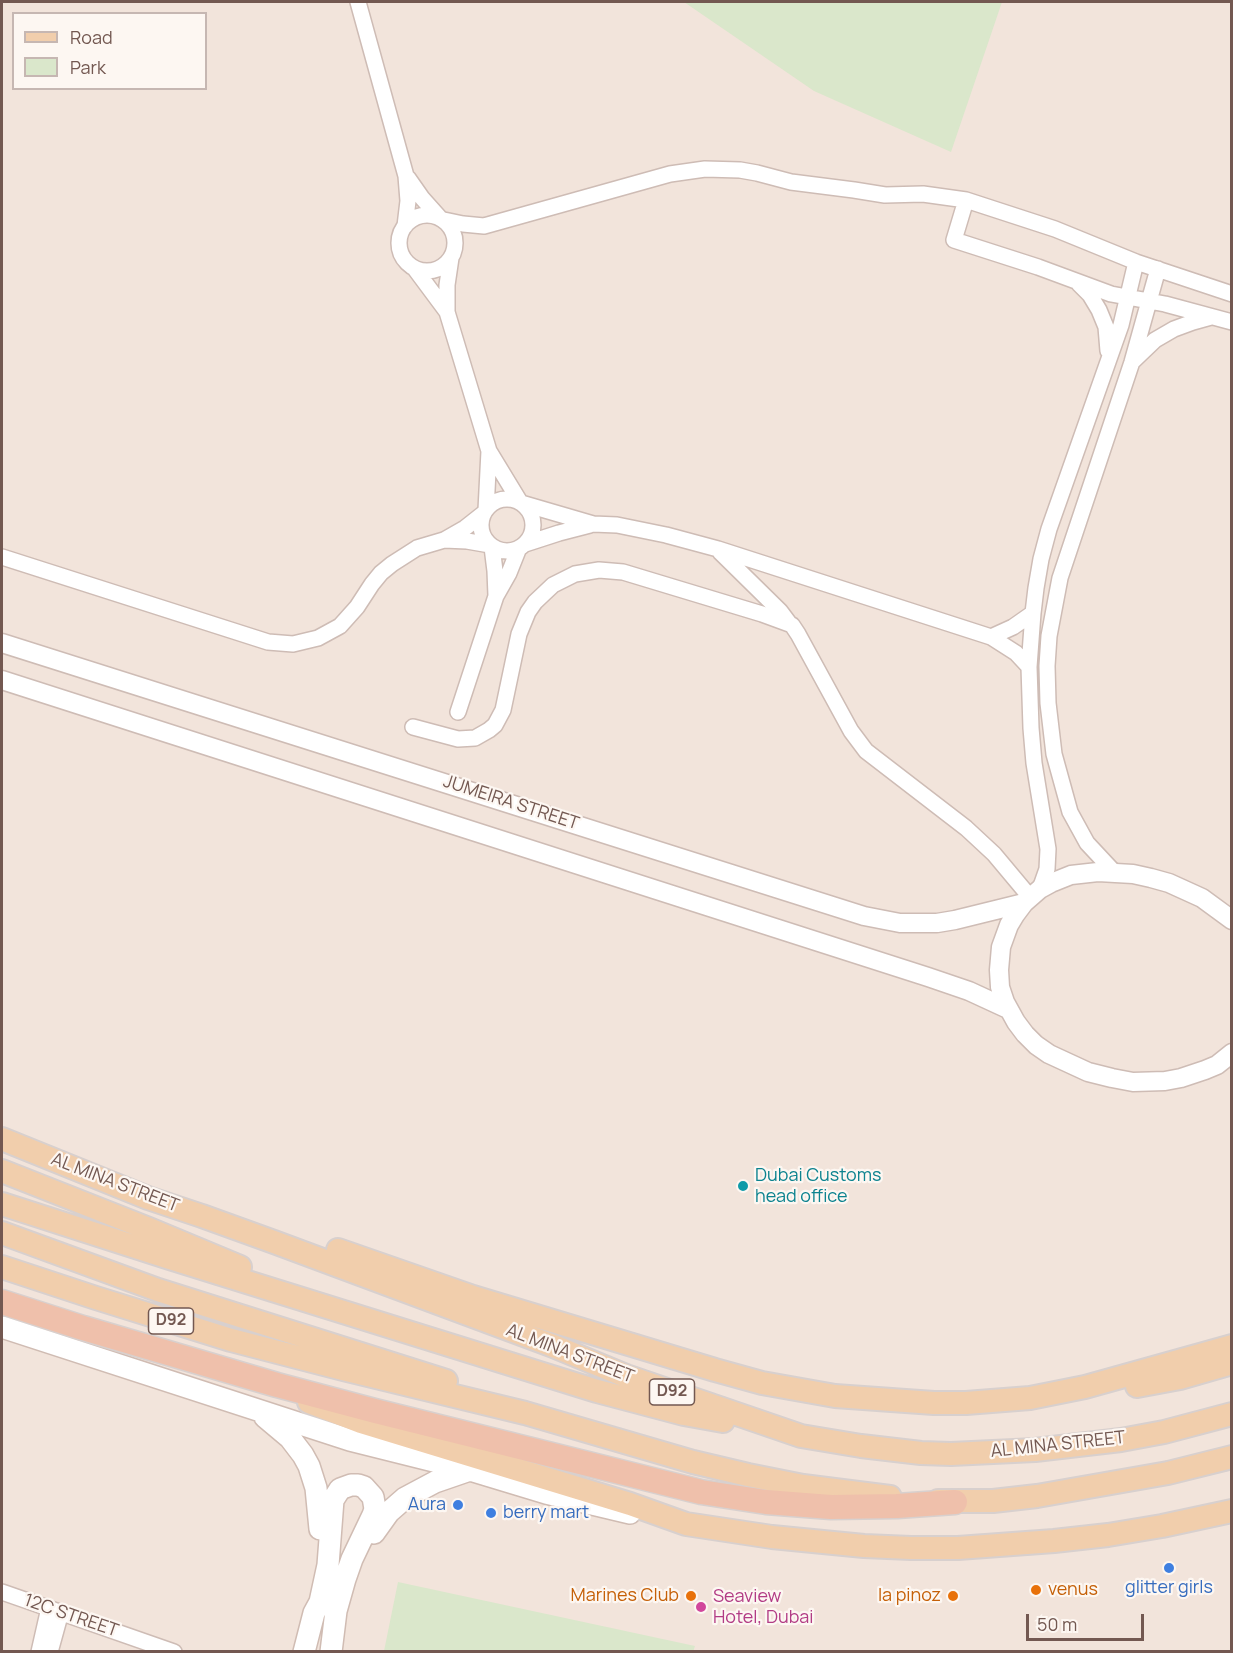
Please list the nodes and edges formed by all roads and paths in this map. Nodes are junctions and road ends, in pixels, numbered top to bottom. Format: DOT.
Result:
graph roads {
  1 [pos="358,2"];
  2 [pos="406,176"];
  3 [pos="966,200"];
  4 [pos="441,219"];
  5 [pos="405,226"];
  6 [pos="484,226"];
  7 [pos="452,255"];
  8 [pos="1136,262"];
  9 [pos="415,268"];
  10 [pos="1158,269"];
  11 [pos="1077,282"];
  12 [pos="1232,294"];
  13 [pos="1128,297"];
  14 [pos="1149,300"];
  15 [pos="447,312"];
  16 [pos="1215,316"];
  17 [pos="1232,322"];
  18 [pos="1108,362"];
  19 [pos="1131,362"];
  20 [pos="489,451"];
  21 [pos="520,503"];
  22 [pos="485,511"];
  23 [pos="593,524"];
  24 [pos="444,540"];
  25 [pos="491,546"];
  26 [pos="522,546"];
  27 [pos="718,549"];
  28 [pos="2,557"];
  29 [pos="496,596"];
  30 [pos="1033,613"];
  31 [pos="792,626"];
  32 [pos="991,637"];
  33 [pos="2,643"];
  34 [pos="1029,667"];
  35 [pos="2,680"];
  36 [pos="458,712"];
  37 [pos="413,727"];
  38 [pos="1115,873"];
  39 [pos="1031,896"];
  40 [pos="1232,920"];
  41 [pos="1008,1009"];
  42 [pos="1232,1053"];
  43 [pos="2,1138"];
  44 [pos="2,1171"];
  45 [pos="2,1204"];
  46 [pos="202,1216"];
  47 [pos="2,1233"];
  48 [pos="173,1249"];
  49 [pos="2,1266"];
  50 [pos="2,1302"];
  51 [pos="2,1327"];
  52 [pos="1232,1346"];
  53 [pos="1232,1363"];
  54 [pos="277,1385"];
  55 [pos="1058,1393"];
  56 [pos="254,1409"];
  57 [pos="525,1413"];
  58 [pos="1232,1414"];
  59 [pos="801,1436"];
  60 [pos="1232,1457"];
  61 [pos="470,1470"];
  62 [pos="955,1502"];
  63 [pos="1226,1517"];
  64 [pos="686,1524"];
  65 [pos="2,1592"];
  66 [pos="55,1610"];
  67 [pos="314,1613"];
  68 [pos="39,1652"];
  69 [pos="50,1652"];
  70 [pos="174,1652"];
  71 [pos="304,1652"];
  72 [pos="331,1652"];
  73 [pos="340,1652"];
  1 -- 2 [label="street"];
  2 -- 4 [label="street"];
  2 -- 5 [label="street"];
  3 -- 6 [label="street"];
  3 -- 8 [label="street"];
  3 -- 11 [label="street"];
  4 -- 5 [label="street"];
  4 -- 6 [label="street"];
  4 -- 7 [label="street"];
  5 -- 9 [label="street"];
  6 -- 7 [label="street"];
  7 -- 9 [label="street"];
  7 -- 15 [label="street"];
  8 -- 10 [label="street"];
  8 -- 13 [label="street"];
  9 -- 15 [label="street"];
  10 -- 12 [label="street"];
  10 -- 14 [label="street"];
  11 -- 13 [label="street"];
  11 -- 18 [label="street"];
  13 -- 14 [label="street"];
  13 -- 18 [label="street"];
  14 -- 16 [label="street"];
  14 -- 19 [label="street"];
  15 -- 20 [label="street"];
  16 -- 17 [label="street"];
  16 -- 19 [label="street"];
  18 -- 30 [label="street"];
  19 -- 38 [label="street"];
  20 -- 21 [label="street"];
  20 -- 22 [label="street"];
  21 -- 22 [label="street"];
  21 -- 23 [label="street"];
  21 -- 26 [label="street"];
  22 -- 24 [label="street"];
  22 -- 25 [label="street"];
  23 -- 26 [label="street"];
  23 -- 27 [label="street"];
  24 -- 25 [label="street"];
  24 -- 28 [label="street"];
  25 -- 26 [label="street"];
  25 -- 29 [label="street"];
  26 -- 29 [label="street"];
  27 -- 31 [label="street"];
  27 -- 32 [label="street"];
  29 -- 36 [label="street"];
  30 -- 32 [label="street"];
  30 -- 34 [label="street"];
  31 -- 37 [label="street"];
  31 -- 39 [label="street"];
  32 -- 34 [label="street"];
  33 -- 39 [label="street, JUMEIRA STREET"];
  34 -- 39 [label="street"];
  35 -- 41 [label="street"];
  38 -- 39 [label="street, JUMEIRA STREET"];
  38 -- 40 [label="street, JUMEIRA STREET"];
  39 -- 41 [label="street"];
  41 -- 42 [label="street"];
  43 -- 46 [label="main road, AL MINA STREET / D92"];
  44 -- 48 [label="main road"];
  45 -- 48 [label="main road"];
  46 -- 55 [label="main road"];
  46 -- 59 [label="main road, AL MINA STREET / D92"];
  47 -- 57 [label="main road"];
  48 -- 59 [label="main road"];
  49 -- 57 [label="main road, D92"];
  50 -- 54 [label="highway"];
  51 -- 56 [label="main road"];
  52 -- 55 [label="main road"];
  53 -- 55 [label="main road"];
  54 -- 62 [label="highway"];
  54 -- 64 [label="main road"];
  56 -- 61 [label="main road"];
  56 -- 67 [label="main road"];
  57 -- 62 [label="main road, D92"];
  58 -- 59 [label="main road, AL MINA STREET / D92"];
  60 -- 62 [label="main road, D92"];
  61 -- 64 [label="main road"];
  61 -- 73 [label="main road"];
  63 -- 64 [label="main road"];
  65 -- 66 [label="street, 12C STREET"];
  66 -- 68 [label="street"];
  66 -- 69 [label="street"];
  66 -- 70 [label="street, 12C STREET"];
  67 -- 71 [label="main road"];
  67 -- 72 [label="main road"];
}
